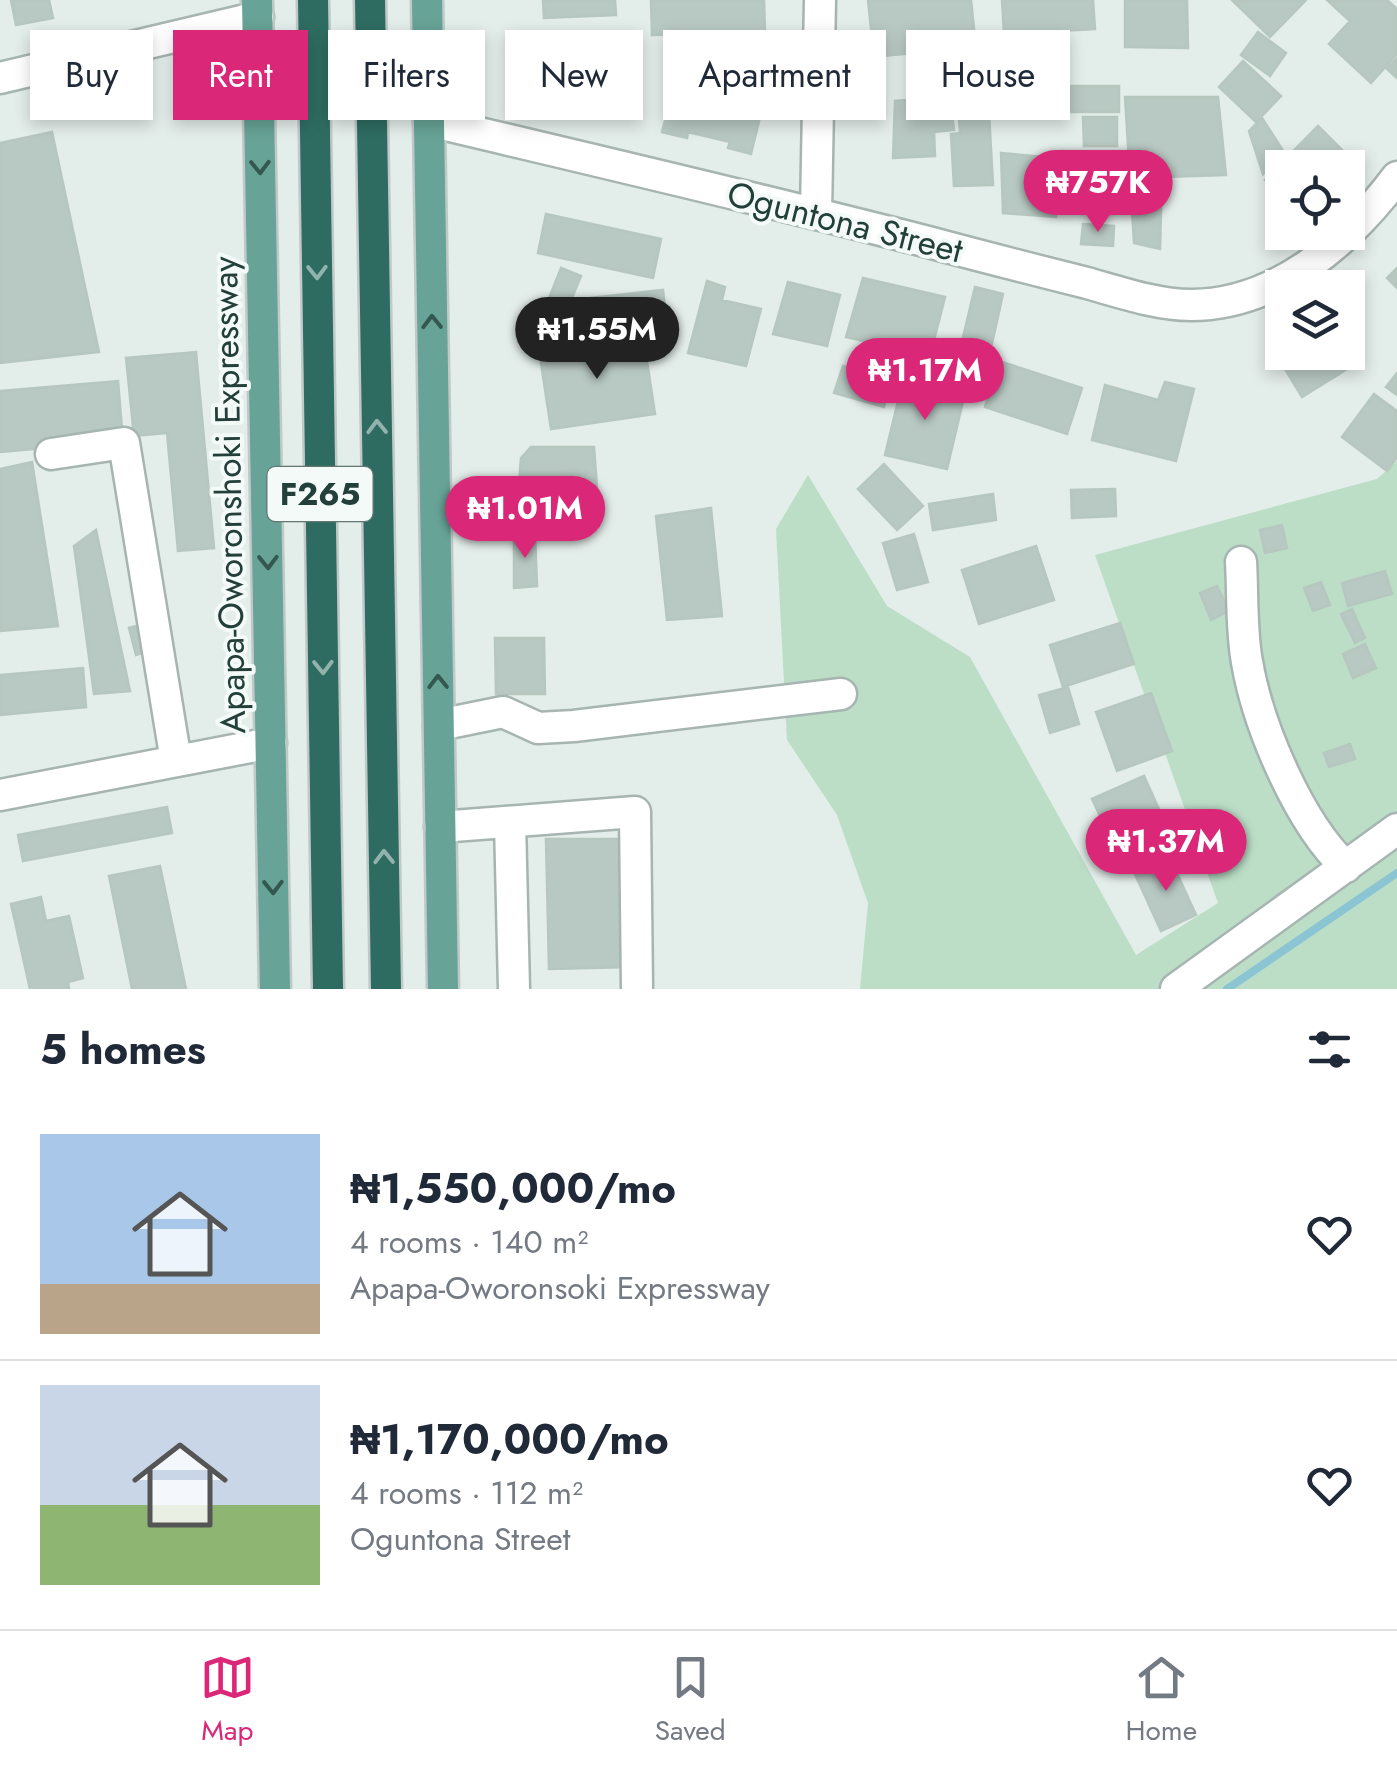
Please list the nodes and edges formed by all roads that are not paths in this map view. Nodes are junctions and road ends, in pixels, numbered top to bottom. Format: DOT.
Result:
graph roads {
  1 [pos="313,0"];
  2 [pos="370,0"];
  3 [pos="428,0"];
  4 [pos="820,0"];
  5 [pos="257,8"];
  6 [pos="0,78"];
  7 [pos="429,122"];
  8 [pos="1397,177"];
  9 [pos="816,213"];
  10 [pos="51,454"];
  11 [pos="1242,562"];
  12 [pos="841,694"];
  13 [pos="439,724"];
  14 [pos="271,743"];
  15 [pos="176,761"];
  16 [pos="0,795"];
  17 [pos="510,822"];
  18 [pos="440,827"];
  19 [pos="1397,828"];
  20 [pos="1346,868"];
  21 [pos="275,989"];
  22 [pos="328,989"];
  23 [pos="386,989"];
  24 [pos="443,989"];
  25 [pos="514,989"];
  26 [pos="638,989"];
  27 [pos="1176,989"];
  1 -- 22 [label="highway, F265, one-way"];
  23 -- 2 [label="highway, F265, one-way"];
  3 -- 7 [label="main road"];
  4 -- 9 [label="street"];
  5 -- 6 [label="street"];
  5 -- 14 [label="main road, Apapa-Oworonshoki Expressway, one-way"];
  7 -- 9 [label="street, Oguntona Street"];
  13 -- 7 [label="main road, one-way"];
  8 -- 9 [label="street, Oguntona Street"];
  10 -- 15 [label="street"];
  11 -- 20 [label="street"];
  12 -- 13 [label="street"];
  13 -- 18 [label="main road"];
  14 -- 15 [label="street"];
  14 -- 21 [label="main road, Apapa-Oworonshoki Expressway, one-way"];
  15 -- 16 [label="street"];
  17 -- 18 [label="street"];
  17 -- 25 [label="street"];
  17 -- 26 [label="street"];
  18 -- 24 [label="main road"];
  19 -- 20 [label="street"];
  20 -- 27 [label="street"];
}
